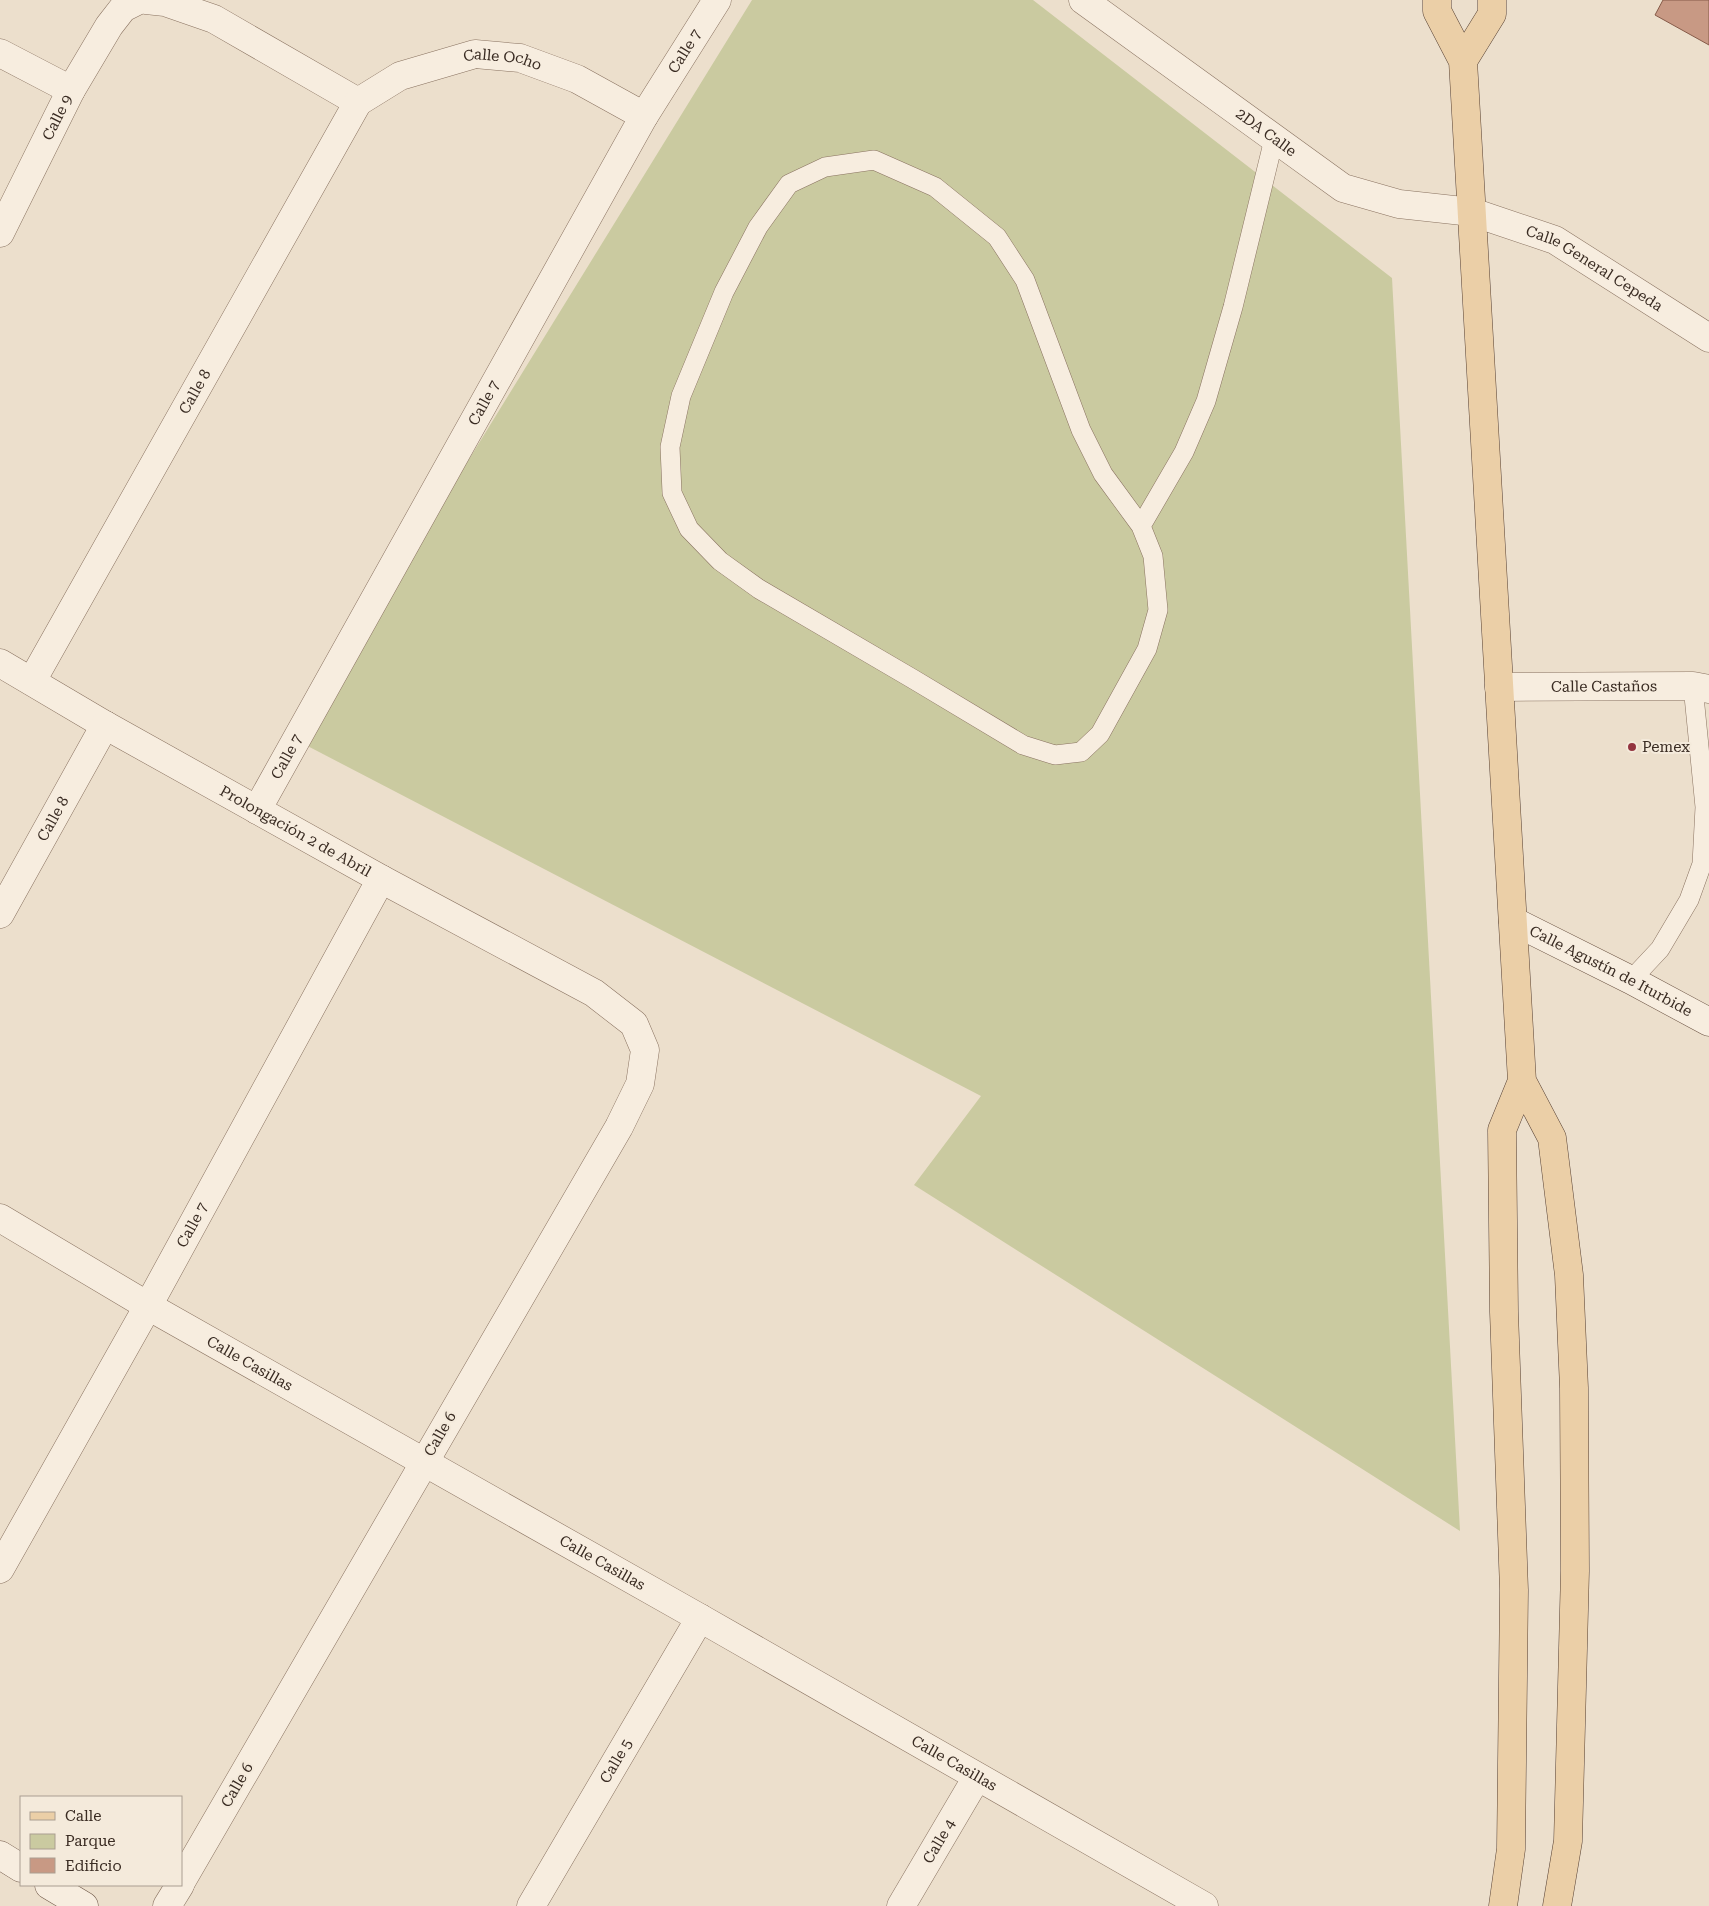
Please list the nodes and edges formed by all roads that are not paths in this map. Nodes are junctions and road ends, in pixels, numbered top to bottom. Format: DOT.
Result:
graph roads {
  1 [pos="717,0"];
  2 [pos="1083,0"];
  3 [pos="1437,0"];
  4 [pos="1492,0"];
  5 [pos="136,2"];
  6 [pos="0,53"];
  7 [pos="1463,61"];
  8 [pos="71,90"];
  9 [pos="358,102"];
  10 [pos="644,116"];
  11 [pos="1274,139"];
  12 [pos="1472,212"];
  13 [pos="0,233"];
  14 [pos="1709,338"];
  15 [pos="1141,526"];
  16 [pos="0,663"];
  17 [pos="32,681"];
  18 [pos="1499,687"];
  19 [pos="1701,688"];
  20 [pos="105,725"];
  21 [pos="257,810"];
  22 [pos="381,879"];
  23 [pos="0,914"];
  24 [pos="1513,921"];
  25 [pos="1631,980"];
  26 [pos="594,993"];
  27 [pos="1709,1022"];
  28 [pos="1522,1081"];
  29 [pos="0,1218"];
  30 [pos="148,1306"];
  31 [pos="423,1462"];
  32 [pos="0,1569"];
  33 [pos="700,1618"];
  34 [pos="977,1777"];
  35 [pos="0,1855"];
  36 [pos="20,1867"];
  37 [pos="182,1880"];
  38 [pos="51,1886"];
  39 [pos="178,1886"];
  40 [pos="1504,1896"];
  41 [pos="84,1906"];
  42 [pos="168,1906"];
  43 [pos="531,1906"];
  44 [pos="901,1906"];
  45 [pos="1204,1906"];
  46 [pos="1486,1906"];
  47 [pos="1557,1906"];
  1 -- 10 [label="street, Calle 7"];
  2 -- 11 [label="street, 2DA Calle"];
  3 -- 7 [label="main road"];
  4 -- 7 [label="main road"];
  5 -- 8 [label="street, Calle 9"];
  5 -- 9 [label="street"];
  6 -- 8 [label="street"];
  7 -- 12 [label="main road"];
  8 -- 13 [label="street, Calle 9"];
  9 -- 10 [label="street, Calle Ocho"];
  9 -- 17 [label="street, Calle 8"];
  10 -- 21 [label="street, Calle 7"];
  11 -- 12 [label="street, 2DA Calle"];
  11 -- 15 [label="lane"];
  12 -- 14 [label="street, Calle General Cepeda"];
  12 -- 18 [label="main road"];
  15 -- 15 [label="lane"];
  16 -- 17 [label="street, Prolongación 2 de Abril"];
  17 -- 20 [label="street, Prolongación 2 de Abril"];
  18 -- 19 [label="street, Calle Castaños"];
  18 -- 24 [label="main road"];
  19 -- 25 [label="lane"];
  20 -- 21 [label="street, Prolongación 2 de Abril"];
  20 -- 23 [label="street, Calle 8"];
  21 -- 22 [label="street, Prolongación 2 de Abril"];
  22 -- 26 [label="street, Prolongación 2 de Abril"];
  22 -- 30 [label="street, Calle 7"];
  24 -- 25 [label="street, Calle Agustín de Iturbide"];
  24 -- 28 [label="main road"];
  25 -- 27 [label="street, Calle Agustín de Iturbide"];
  26 -- 31 [label="street, Calle 6"];
  28 -- 40 [label="main road"];
  28 -- 47 [label="main road"];
  29 -- 30 [label="street, Calle Casillas"];
  30 -- 31 [label="street, Calle Casillas"];
  30 -- 32 [label="street, Calle 7"];
  31 -- 33 [label="street, Calle Casillas"];
  31 -- 37 [label="street, Calle 6"];
  33 -- 34 [label="street, Calle Casillas"];
  33 -- 43 [label="street, Calle 5"];
  34 -- 44 [label="street, Calle 4"];
  34 -- 45 [label="street, Calle Casillas"];
  35 -- 36 [label="street"];
  38 -- 41 [label="street"];
  39 -- 42 [label="street, Calle 6"];
  40 -- 46 [label="lane"];
}
